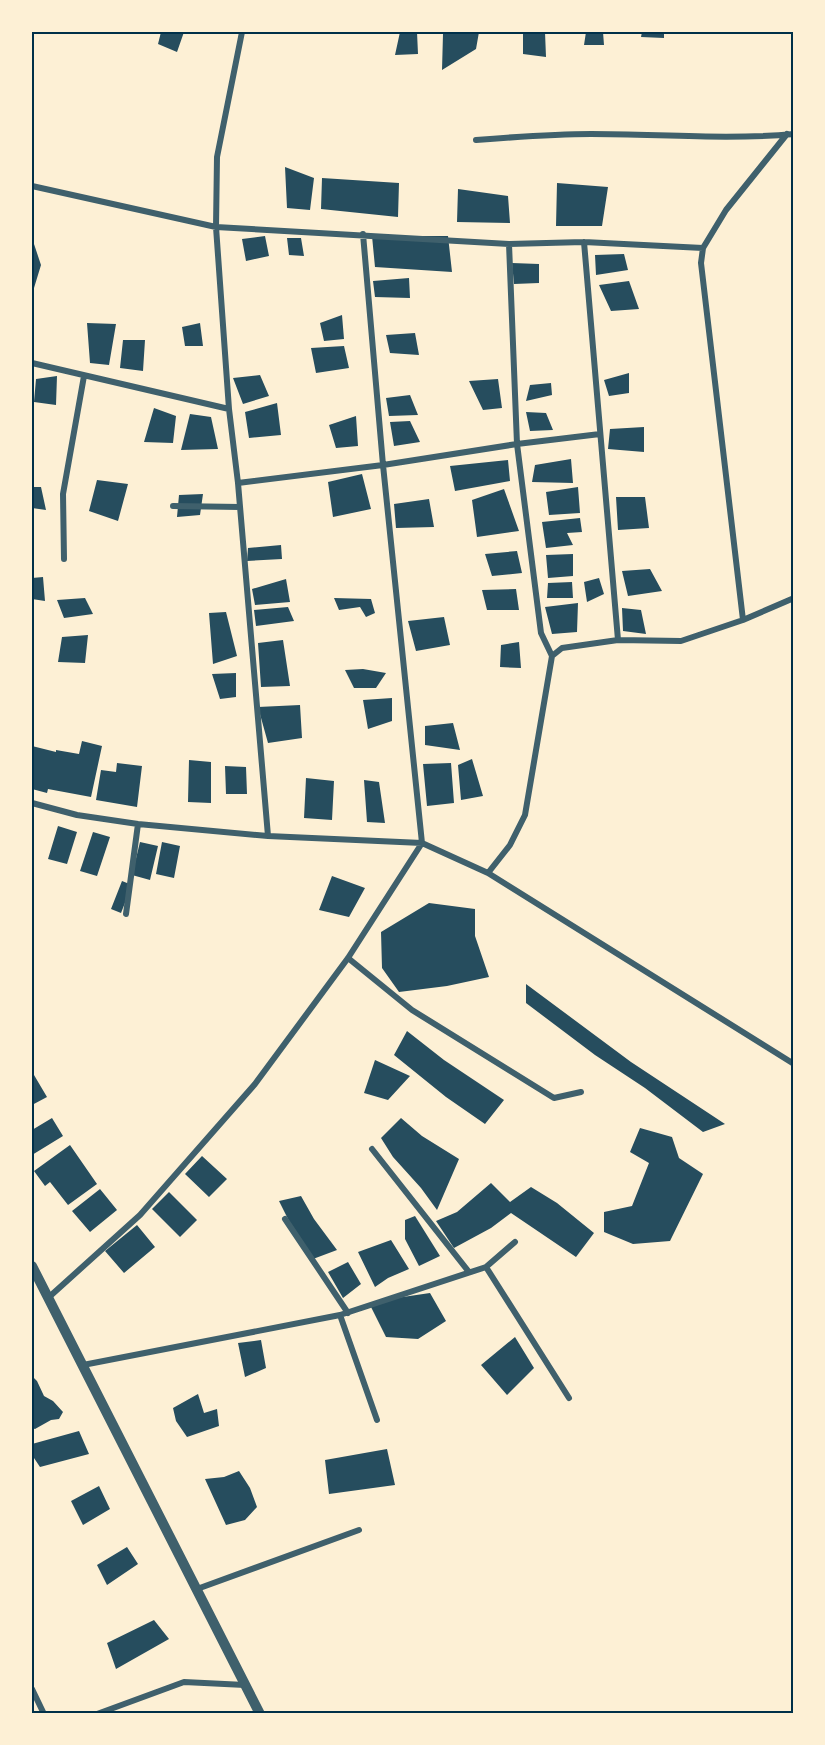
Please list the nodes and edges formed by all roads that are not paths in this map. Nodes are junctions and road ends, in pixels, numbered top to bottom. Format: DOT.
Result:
graph roads {
  1 [pos="242,32"];
  2 [pos="790,134"];
  3 [pos="476,140"];
  4 [pos="32,186"];
  5 [pos="216,227"];
  6 [pos="363,234"];
  7 [pos="584,242"];
  8 [pos="509,244"];
  9 [pos="703,248"];
  10 [pos="32,363"];
  11 [pos="84,376"];
  12 [pos="229,409"];
  13 [pos="600,434"];
  14 [pos="517,444"];
  15 [pos="383,465"];
  16 [pos="238,483"];
  17 [pos="173,506"];
  18 [pos="240,507"];
  19 [pos="64,559"];
  20 [pos="794,598"];
  21 [pos="743,620"];
  22 [pos="618,640"];
  23 [pos="552,656"];
  24 [pos="32,803"];
  25 [pos="138,824"];
  26 [pos="268,836"];
  27 [pos="422,843"];
  28 [pos="488,873"];
  29 [pos="126,914"];
  30 [pos="348,958"];
  31 [pos="794,1064"];
  32 [pos="581,1092"];
  33 [pos="372,1149"];
  34 [pos="285,1219"];
  35 [pos="515,1242"];
  36 [pos="32,1266"];
  37 [pos="486,1267"];
  38 [pos="469,1272"];
  39 [pos="48,1298"];
  40 [pos="348,1313"];
  41 [pos="340,1316"];
  42 [pos="82,1365"];
  43 [pos="570,1398"];
  44 [pos="377,1420"];
  45 [pos="359,1530"];
  46 [pos="197,1589"];
  47 [pos="245,1684"];
  48 [pos="32,1689"];
  49 [pos="44,1713"];
  50 [pos="97,1713"];
  51 [pos="260,1713"];
  1 -- 5 [label="street"];
  2 -- 3 [label="street"];
  2 -- 9 [label="street"];
  4 -- 5 [label="street"];
  5 -- 6 [label="street"];
  5 -- 12 [label="street"];
  6 -- 8 [label="street"];
  6 -- 15 [label="street"];
  7 -- 8 [label="street"];
  7 -- 9 [label="street"];
  7 -- 13 [label="street"];
  8 -- 14 [label="street"];
  9 -- 21 [label="street"];
  10 -- 11 [label="street"];
  11 -- 12 [label="street"];
  11 -- 19 [label="street"];
  12 -- 16 [label="street"];
  13 -- 14 [label="street"];
  13 -- 22 [label="street"];
  14 -- 15 [label="street"];
  14 -- 23 [label="street"];
  15 -- 16 [label="street"];
  15 -- 27 [label="street"];
  16 -- 18 [label="street"];
  17 -- 18 [label="street"];
  18 -- 26 [label="street"];
  20 -- 21 [label="street"];
  21 -- 22 [label="street"];
  22 -- 23 [label="street"];
  23 -- 28 [label="street"];
  24 -- 25 [label="street"];
  25 -- 26 [label="street"];
  25 -- 29 [label="street"];
  26 -- 27 [label="street"];
  27 -- 28 [label="street"];
  27 -- 30 [label="street"];
  28 -- 31 [label="street"];
  30 -- 32 [label="street"];
  30 -- 39 [label="street"];
  33 -- 38 [label="street"];
  34 -- 40 [label="street"];
  35 -- 37 [label="street"];
  36 -- 39 [label="street"];
  37 -- 38 [label="street"];
  37 -- 43 [label="street"];
  38 -- 40 [label="street"];
  39 -- 42 [label="street"];
  40 -- 41 [label="street"];
  41 -- 42 [label="street"];
  41 -- 44 [label="street"];
  42 -- 46 [label="street"];
  45 -- 46 [label="street"];
  46 -- 47 [label="street"];
  47 -- 50 [label="street"];
  47 -- 51 [label="street"];
  48 -- 49 [label="street"];
}
